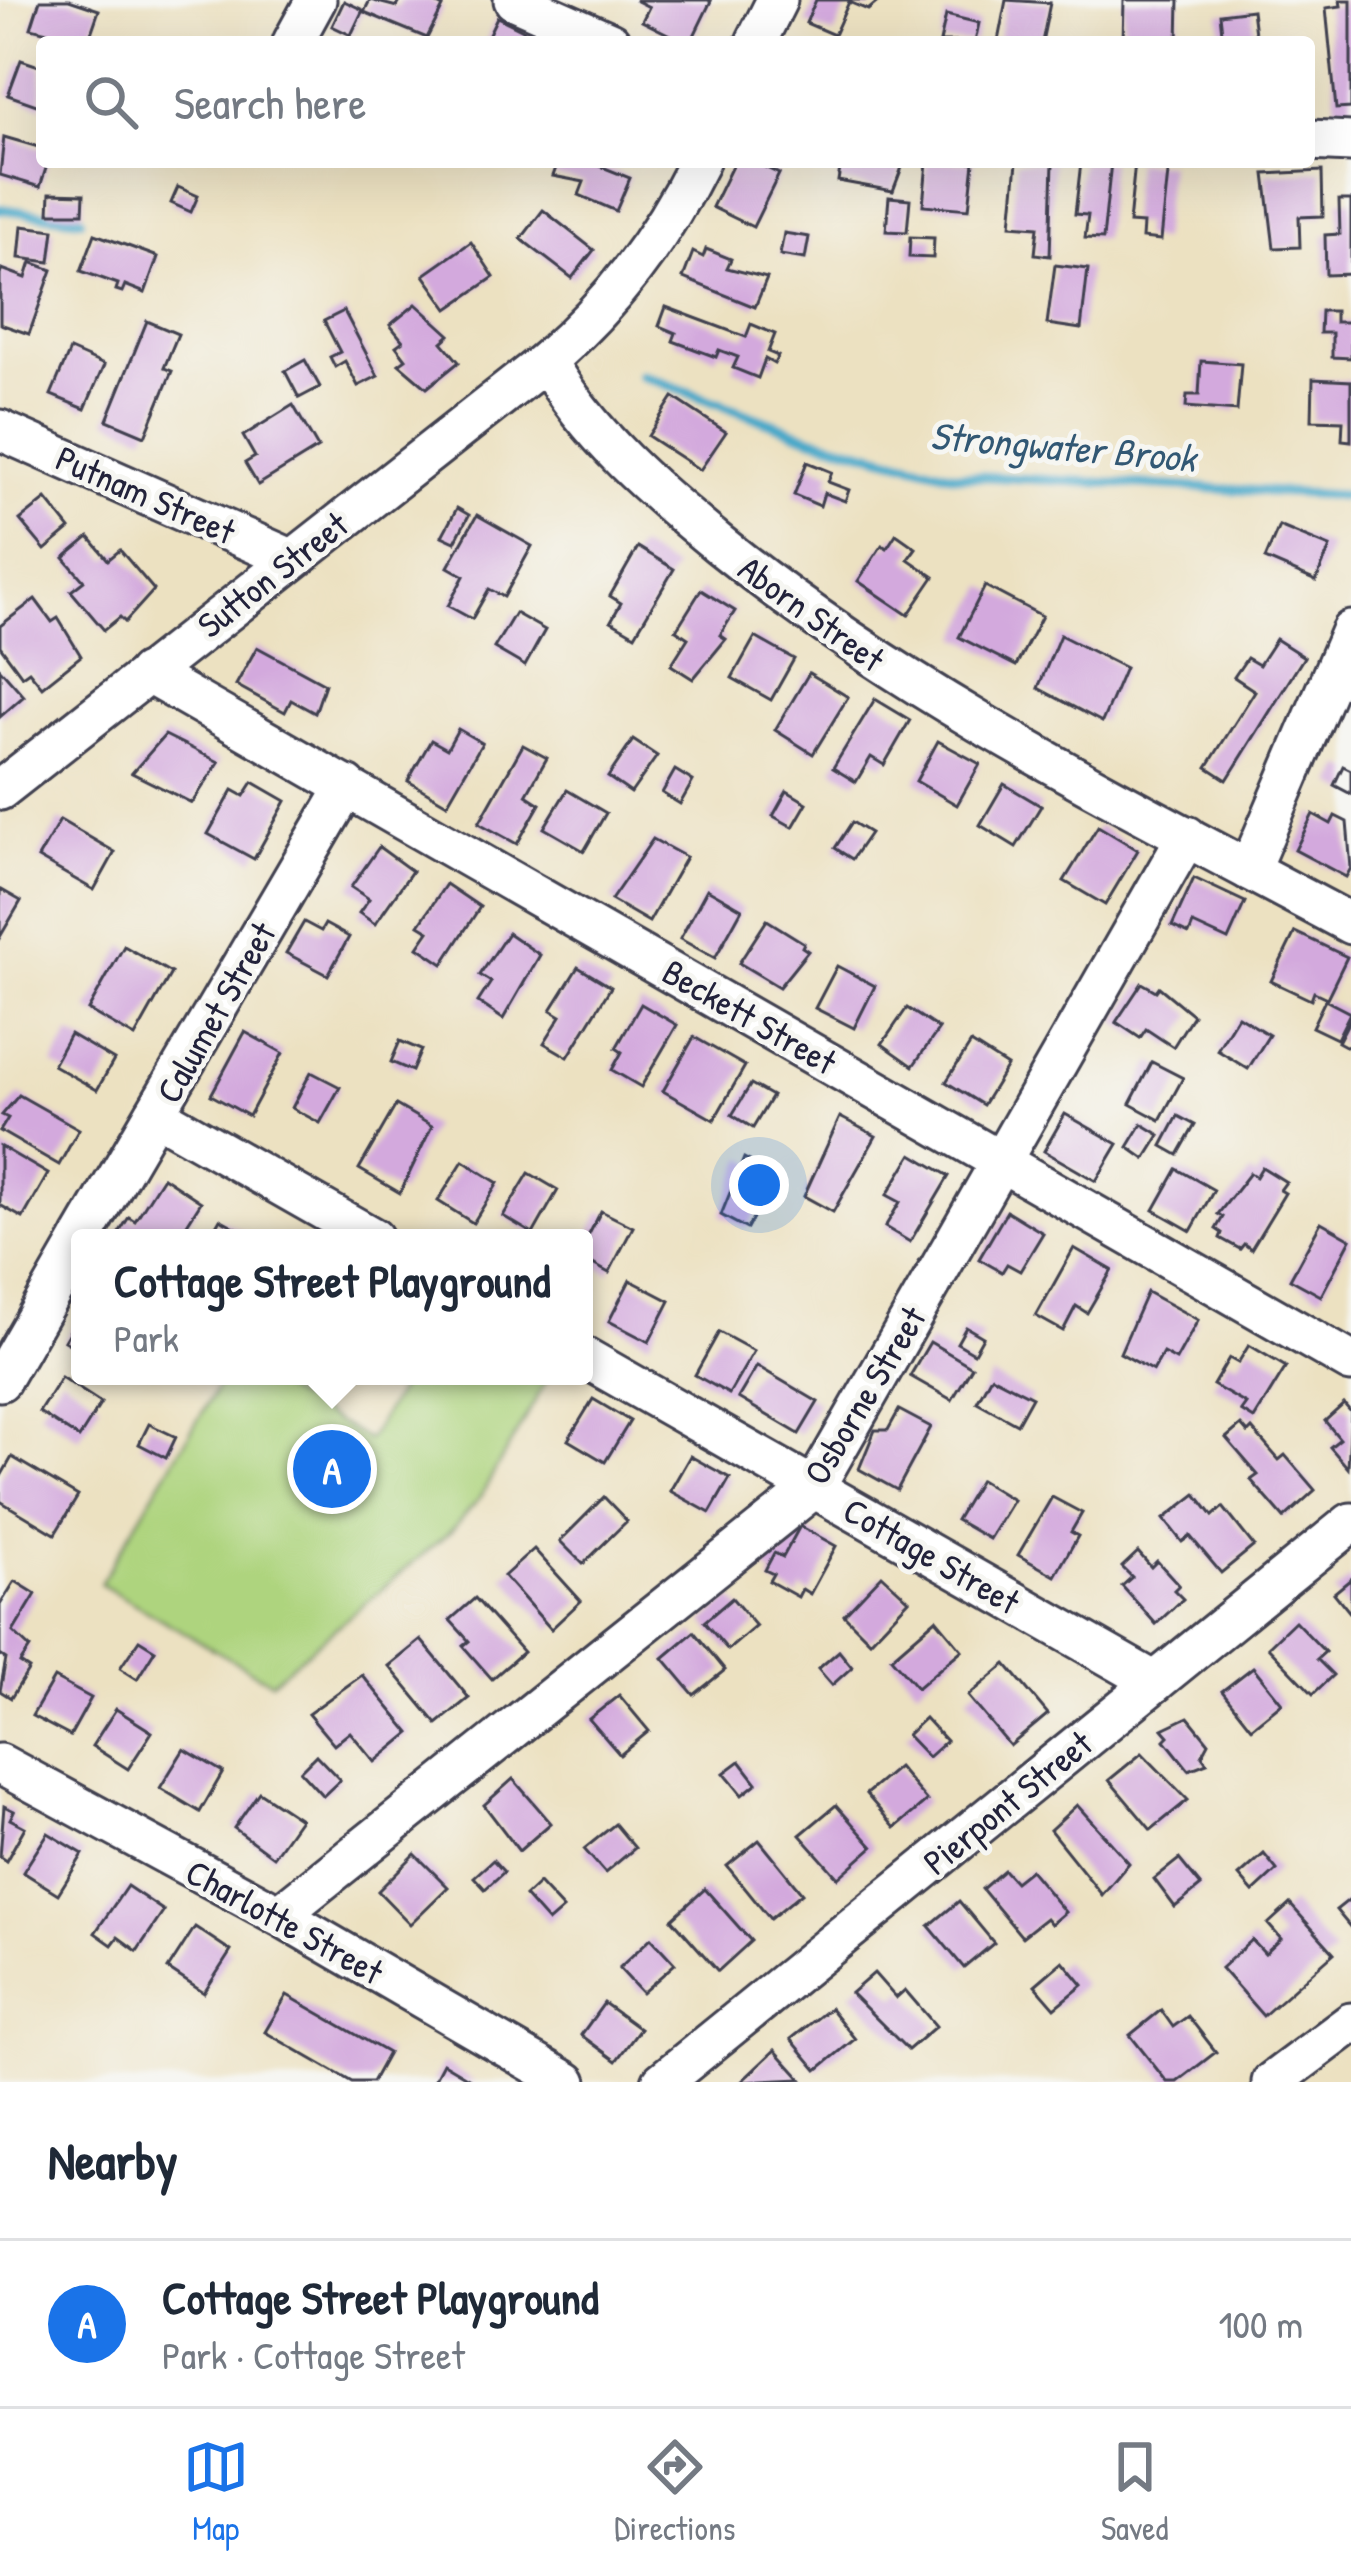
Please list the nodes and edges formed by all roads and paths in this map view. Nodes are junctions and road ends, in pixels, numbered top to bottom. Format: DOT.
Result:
graph roads {
  1 [pos="316,0"];
  2 [pos="514,0"];
  3 [pos="777,0"];
  4 [pos="296,36"];
  5 [pos="596,36"];
  6 [pos="759,36"];
  7 [pos="1315,140"];
  8 [pos="1351,142"];
  9 [pos="696,168"];
  10 [pos="546,362"];
  11 [pos="0,430"];
  12 [pos="291,559"];
  13 [pos="1351,632"];
  14 [pos="147,673"];
  15 [pos="346,786"];
  16 [pos="0,790"];
  17 [pos="1187,836"];
  18 [pos="1249,870"];
  19 [pos="1351,924"];
  20 [pos="155,1114"];
  21 [pos="1000,1160"];
  22 [pos="87,1229"];
  23 [pos="357,1229"];
  24 [pos="71,1257"];
  25 [pos="593,1362"];
  26 [pos="1351,1362"];
  27 [pos="0,1381"];
  28 [pos="814,1488"];
  29 [pos="1351,1523"];
  30 [pos="1155,1682"];
  31 [pos="0,1763"];
  32 [pos="279,1915"];
  33 [pos="1351,2023"];
  34 [pos="568,2082"];
  35 [pos="662,2082"];
  36 [pos="1272,2082"];
  1 -- 4 [label="street"];
  2 -- 5 [label="street"];
  3 -- 6 [label="street"];
  7 -- 8 [label="street"];
  9 -- 10 [label="street"];
  10 -- 12 [label="street, Sutton Street"];
  10 -- 17 [label="street, Aborn Street"];
  11 -- 12 [label="street, Putnam Street"];
  12 -- 14 [label="street, Sutton Street"];
  13 -- 18 [label="street"];
  14 -- 15 [label="street, Beckett Street"];
  14 -- 16 [label="street, Sutton Street"];
  15 -- 20 [label="street, Calumet Street"];
  15 -- 21 [label="street, Beckett Street"];
  17 -- 18 [label="street, Aborn Street"];
  17 -- 21 [label="street, Osborne Street"];
  18 -- 19 [label="street, Aborn Street"];
  20 -- 22 [label="street, Calumet Street"];
  20 -- 23 [label="street"];
  21 -- 26 [label="street, Beckett Street"];
  21 -- 28 [label="street, Osborne Street"];
  24 -- 27 [label="street, Calumet Street"];
  25 -- 28 [label="street, Cottage Street"];
  28 -- 30 [label="street, Cottage Street"];
  28 -- 32 [label="street, Osborne Street"];
  29 -- 30 [label="street, Pierpont Street"];
  30 -- 35 [label="street, Pierpont Street"];
  31 -- 32 [label="street, Charlotte Street"];
  32 -- 34 [label="street, Charlotte Street"];
  33 -- 36 [label="street"];
}
